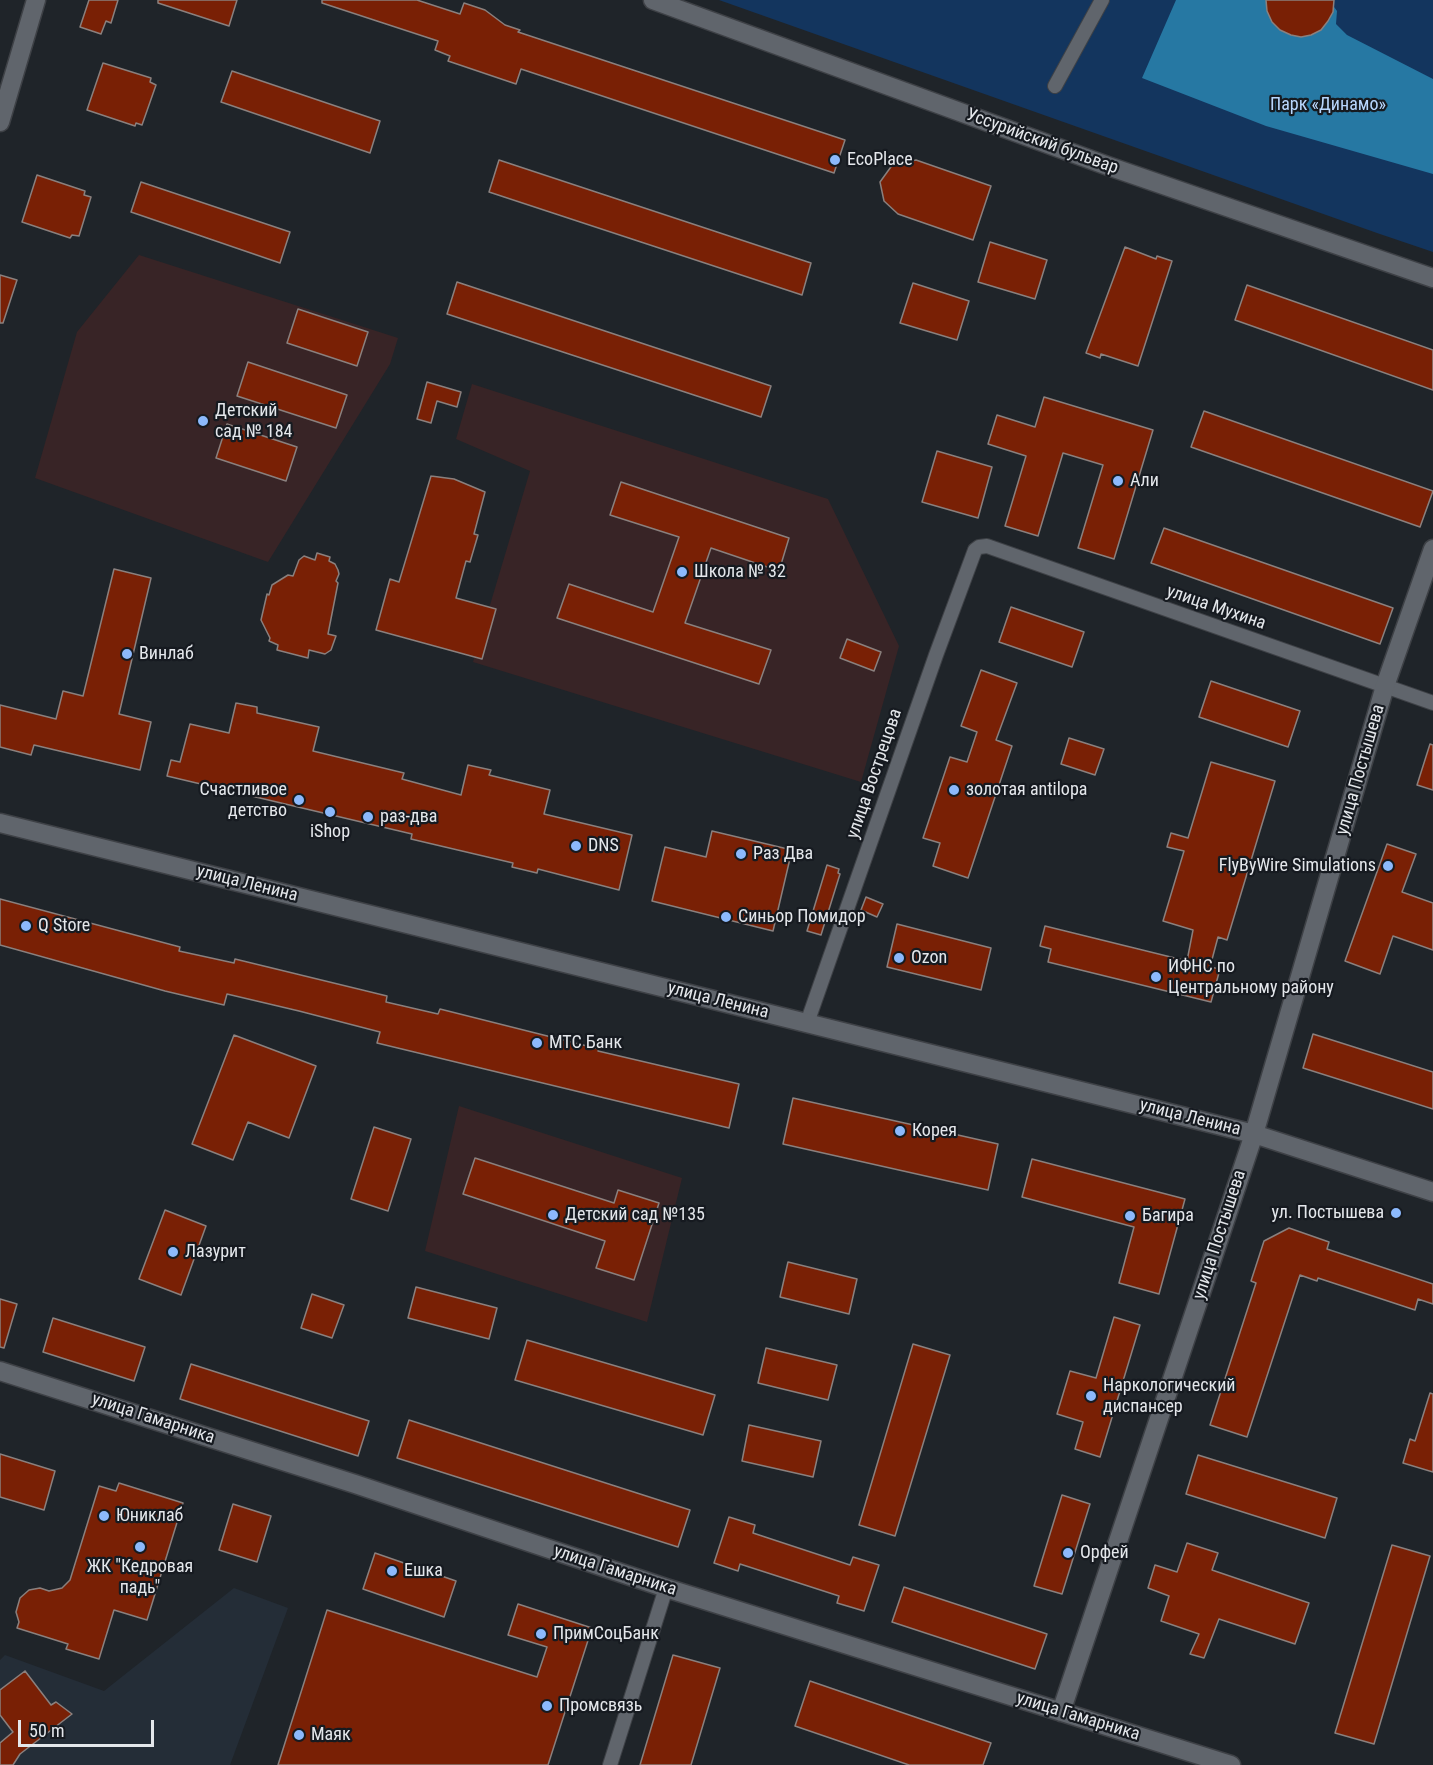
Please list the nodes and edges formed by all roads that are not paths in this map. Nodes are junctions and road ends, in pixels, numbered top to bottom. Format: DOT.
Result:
graph roads {
  1 [pos="36,0"];
  2 [pos="653,0"];
  3 [pos="1102,0"];
  4 [pos="1055,86"];
  5 [pos="0,122"];
  6 [pos="1433,278"];
  7 [pos="987,546"];
  8 [pos="1433,549"];
  9 [pos="1385,686"];
  10 [pos="1433,703"];
  11 [pos="0,823"];
  12 [pos="807,1023"];
  13 [pos="1254,1134"];
  14 [pos="1433,1191"];
  15 [pos="0,1371"];
  16 [pos="666,1588"];
  17 [pos="1061,1712"];
  18 [pos="610,1765"];
  19 [pos="1231,1765"];
  1 -- 5 [label="street"];
  2 -- 6 [label="street, Уссурийский бульвар"];
  3 -- 4 [label="street"];
  7 -- 9 [label="street, улица Мухина"];
  7 -- 12 [label="street, улица Вострецова"];
  8 -- 9 [label="street, улица Постышева"];
  9 -- 10 [label="street, улица Мухина"];
  9 -- 13 [label="street, улица Постышева"];
  11 -- 12 [label="street, улица Ленина"];
  12 -- 13 [label="street, улица Ленина"];
  13 -- 14 [label="street, улица Ленина"];
  13 -- 17 [label="street, улица Постышева"];
  15 -- 16 [label="street, улица Гамарника"];
  16 -- 17 [label="street, улица Гамарника"];
  16 -- 18 [label="street"];
  17 -- 19 [label="street, улица Гамарника"];
}
